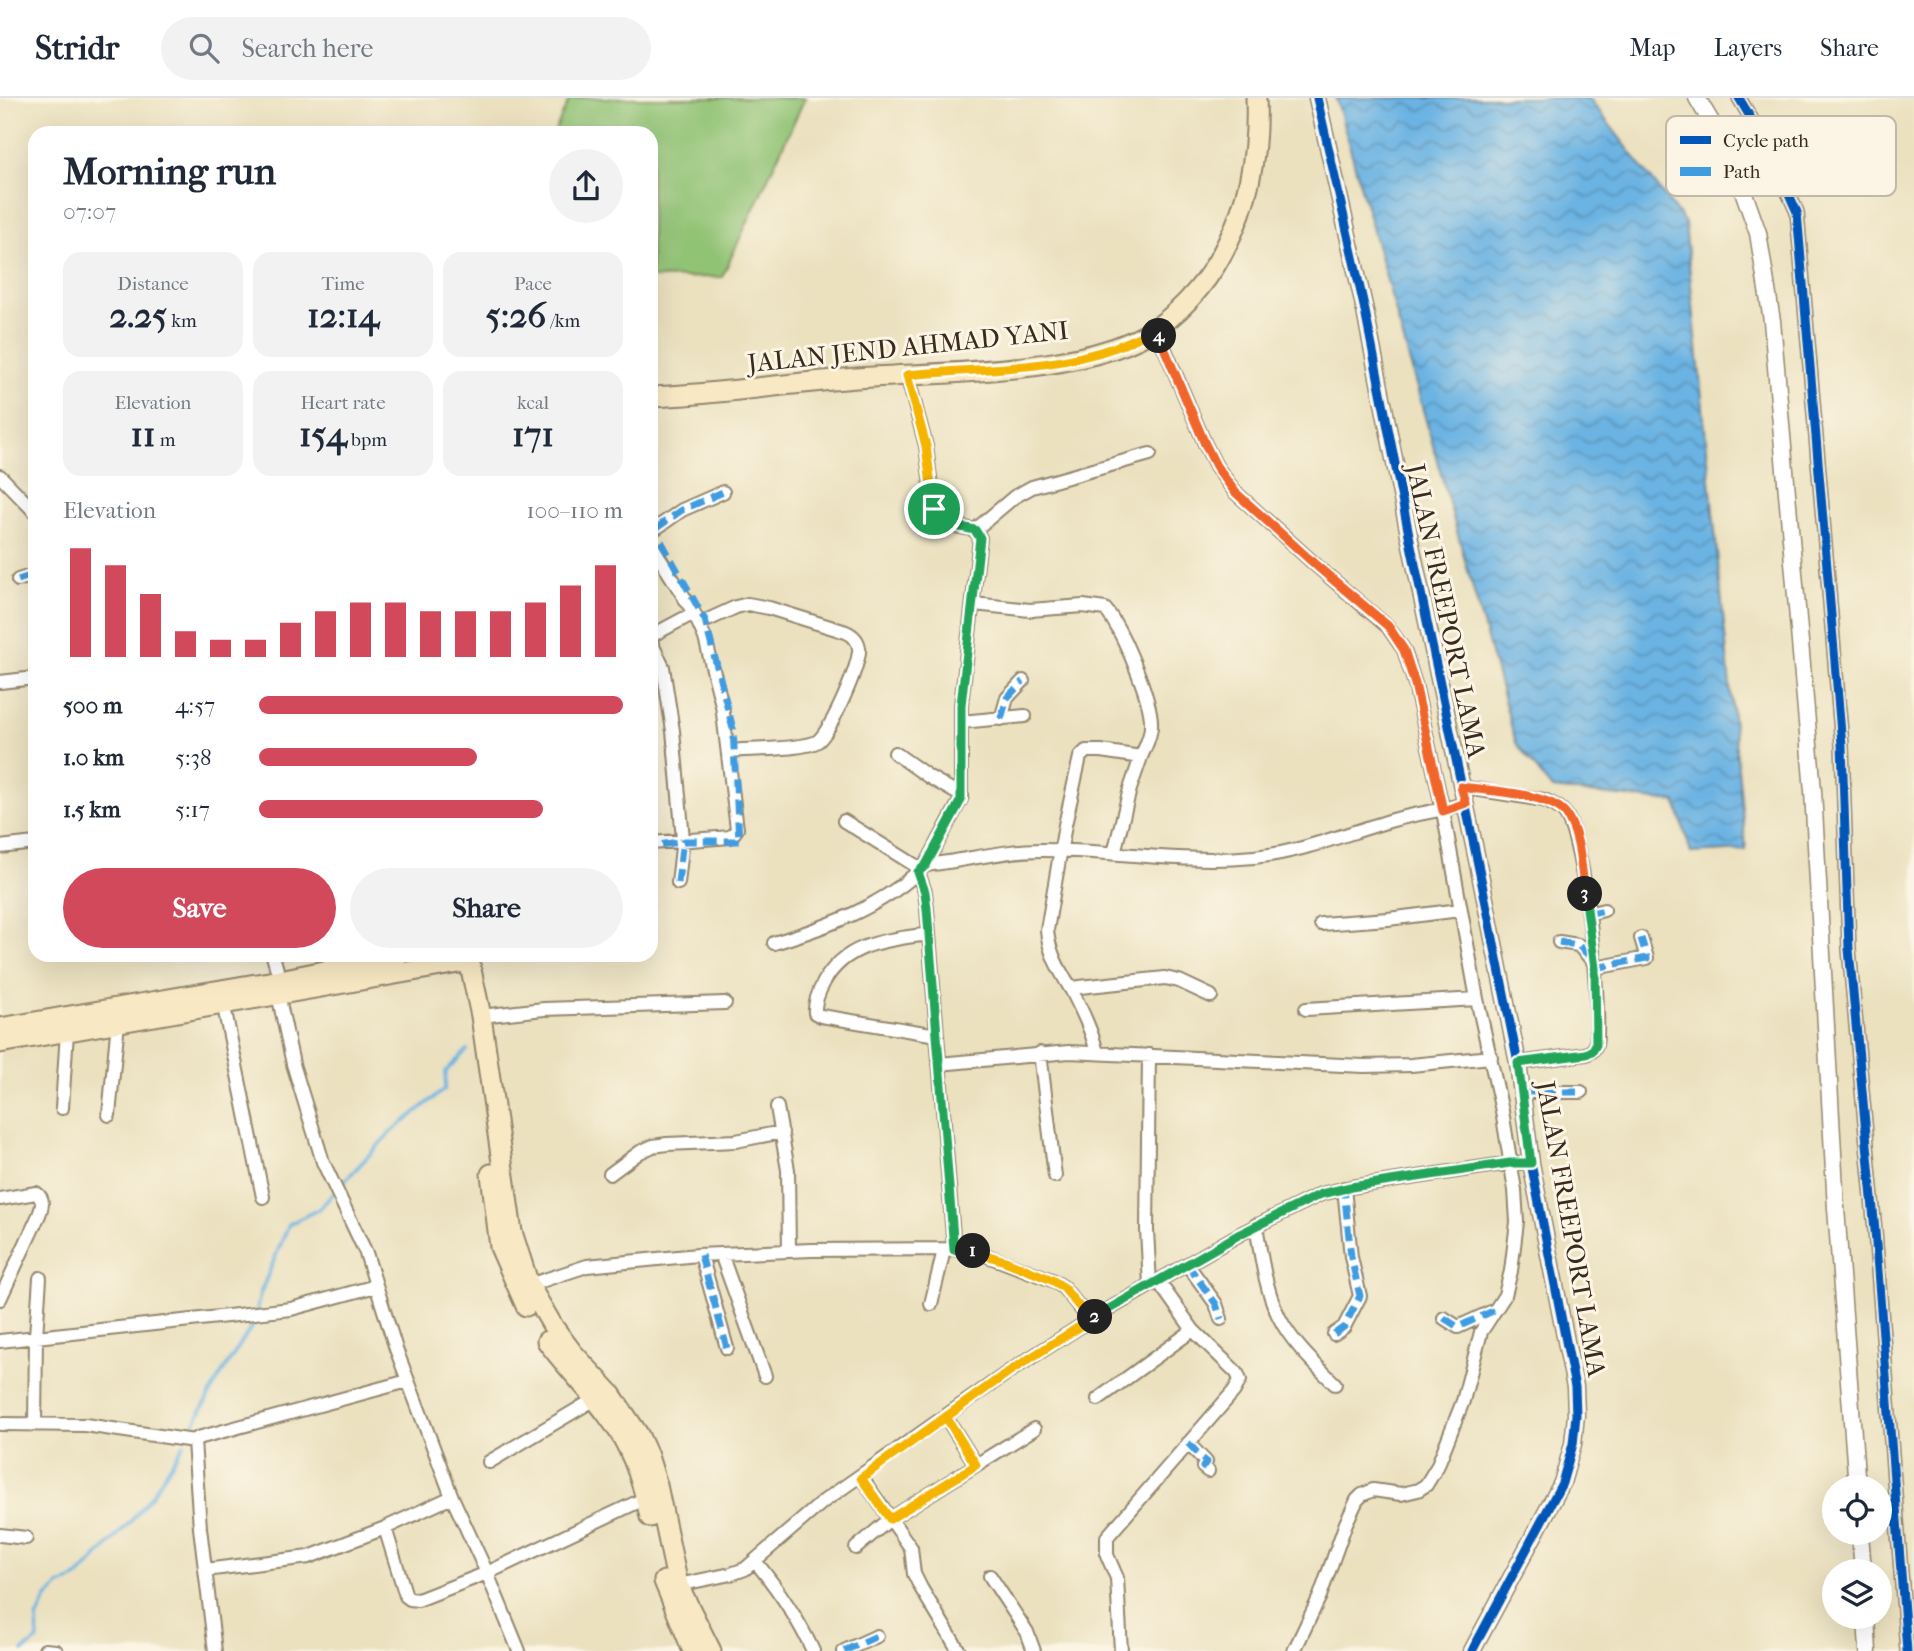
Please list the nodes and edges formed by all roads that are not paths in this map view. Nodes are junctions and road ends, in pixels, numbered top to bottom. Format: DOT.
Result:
graph roads {
  1 [pos="1256,98"];
  2 [pos="1317,98"];
  3 [pos="1697,98"];
  4 [pos="1739,98"];
  5 [pos="1708,116"];
  6 [pos="1750,116"];
  7 [pos="1745,196"];
  8 [pos="1790,196"];
  9 [pos="1156,328"];
  10 [pos="907,375"];
  11 [pos="658,396"];
  12 [pos="1150,454"];
  13 [pos="0,476"];
  14 [pos="723,492"];
  15 [pos="28,505"];
  16 [pos="658,526"];
  17 [pos="975,530"];
  18 [pos="658,556"];
  19 [pos="28,577"];
  20 [pos="18,580"];
  21 [pos="974,604"];
  22 [pos="696,618"];
  23 [pos="658,633"];
  24 [pos="658,653"];
  25 [pos="28,679"];
  26 [pos="1023,681"];
  27 [pos="0,682"];
  28 [pos="1025,716"];
  29 [pos="1001,719"];
  30 [pos="961,722"];
  31 [pos="728,751"];
  32 [pos="894,752"];
  33 [pos="1141,757"];
  34 [pos="1463,795"];
  35 [pos="962,796"];
  36 [pos="1443,811"];
  37 [pos="844,821"];
  38 [pos="683,839"];
  39 [pos="658,842"];
  40 [pos="28,844"];
  41 [pos="0,847"];
  42 [pos="1061,850"];
  43 [pos="1115,853"];
  44 [pos="922,868"];
  45 [pos="678,883"];
  46 [pos="1460,909"];
  47 [pos="1604,910"];
  48 [pos="1588,914"];
  49 [pos="1321,924"];
  50 [pos="929,934"];
  51 [pos="1641,938"];
  52 [pos="1559,942"];
  53 [pos="774,943"];
  54 [pos="274,962"];
  55 [pos="375,962"];
  56 [pos="438,962"];
  57 [pos="463,962"];
  58 [pos="464,962"];
  59 [pos="1594,965"];
  60 [pos="279,987"];
  61 [pos="1070,988"];
  62 [pos="1211,996"];
  63 [pos="222,997"];
  64 [pos="1477,999"];
  65 [pos="725,1003"];
  66 [pos="1306,1009"];
  67 [pos="481,1016"];
  68 [pos="118,1022"];
  69 [pos="0,1028"];
  70 [pos="67,1032"];
  71 [pos="937,1035"];
  72 [pos="0,1043"];
  73 [pos="1040,1053"];
  74 [pos="1097,1053"];
  75 [pos="1149,1055"];
  76 [pos="1490,1057"];
  77 [pos="1518,1063"];
  78 [pos="939,1064"];
  79 [pos="1521,1092"];
  80 [pos="1581,1092"];
  81 [pos="777,1107"];
  82 [pos="62,1108"];
  83 [pos="109,1115"];
  84 [pos="782,1132"];
  85 [pos="1510,1163"];
  86 [pos="1531,1163"];
  87 [pos="610,1174"];
  88 [pos="1055,1176"];
  89 [pos="1344,1188"];
  90 [pos="264,1197"];
  91 [pos="0,1199"];
  92 [pos="1256,1225"];
  93 [pos="949,1250"];
  94 [pos="789,1251"];
  95 [pos="721,1254"];
  96 [pos="701,1255"];
  97 [pos="1187,1264"];
  98 [pos="40,1278"];
  99 [pos="1154,1283"];
  100 [pos="529,1285"];
  101 [pos="376,1286"];
  102 [pos="0,1299"];
  103 [pos="931,1304"];
  104 [pos="1495,1310"];
  105 [pos="1444,1318"];
  106 [pos="1221,1319"];
  107 [pos="1090,1320"];
  108 [pos="1193,1330"];
  109 [pos="1334,1334"];
  110 [pos="36,1336"];
  111 [pos="0,1341"];
  112 [pos="727,1348"];
  113 [pos="765,1376"];
  114 [pos="408,1381"];
  115 [pos="1335,1384"];
  116 [pos="595,1399"];
  117 [pos="1098,1399"];
  118 [pos="616,1414"];
  119 [pos="946,1417"];
  120 [pos="0,1424"];
  121 [pos="35,1424"];
  122 [pos="1034,1429"];
  123 [pos="194,1441"];
  124 [pos="1188,1443"];
  125 [pos="489,1462"];
  126 [pos="976,1465"];
  127 [pos="1208,1471"];
  128 [pos="1856,1475"];
  129 [pos="861,1478"];
  130 [pos="452,1497"];
  131 [pos="646,1498"];
  132 [pos="890,1519"];
  133 [pos="385,1528"];
  134 [pos="0,1535"];
  135 [pos="26,1538"];
  136 [pos="856,1548"];
  137 [pos="755,1561"];
  138 [pos="205,1570"];
  139 [pos="488,1573"];
  140 [pos="990,1576"];
  141 [pos="678,1585"];
  142 [pos="1867,1629"];
  143 [pos="877,1636"];
  144 [pos="215,1651"];
  145 [pos="519,1651"];
  146 [pos="693,1651"];
  147 [pos="711,1651"];
  148 [pos="813,1651"];
  149 [pos="844,1651"];
  150 [pos="959,1651"];
  151 [pos="1034,1651"];
  152 [pos="1121,1651"];
  153 [pos="1294,1651"];
  154 [pos="1472,1651"];
  155 [pos="1868,1651"];
  156 [pos="1907,1651"];
  1 -- 9 [label="main road, JALAN JEND AHMAD YANI"];
  2 -- 34 [label="street, JALAN FREEPORT LAMA"];
  3 -- 5 [label="street"];
  4 -- 6 [label="street"];
  7 -- 128 [label="street"];
  8 -- 156 [label="street"];
  9 -- 10 [label="main road, JALAN JEND AHMAD YANI"];
  9 -- 36 [label="street"];
  10 -- 11 [label="main road, JALAN JEND AHMAD YANI"];
  10 -- 17 [label="street"];
  12 -- 17 [label="street"];
  13 -- 15 [label="street"];
  14 -- 16 [label="street"];
  17 -- 21 [label="street"];
  18 -- 22 [label="street"];
  19 -- 20 [label="street"];
  21 -- 30 [label="street"];
  21 -- 33 [label="street"];
  22 -- 23 [label="street"];
  22 -- 31 [label="street"];
  22 -- 31 [label="street"];
  24 -- 38 [label="street"];
  25 -- 27 [label="street"];
  26 -- 29 [label="street"];
  28 -- 29 [label="street"];
  29 -- 30 [label="street"];
  30 -- 35 [label="street"];
  31 -- 38 [label="street"];
  32 -- 35 [label="street"];
  33 -- 42 [label="street"];
  33 -- 43 [label="street"];
  34 -- 36 [label="street"];
  34 -- 48 [label="street"];
  34 -- 77 [label="street, JALAN FREEPORT LAMA"];
  35 -- 44 [label="street"];
  36 -- 43 [label="street"];
  36 -- 46 [label="street"];
  37 -- 44 [label="street"];
  38 -- 39 [label="street"];
  38 -- 45 [label="street"];
  40 -- 41 [label="street"];
  42 -- 43 [label="street"];
  42 -- 44 [label="street"];
  42 -- 61 [label="street"];
  44 -- 50 [label="street"];
  44 -- 53 [label="street"];
  46 -- 49 [label="street"];
  46 -- 64 [label="street"];
  47 -- 48 [label="street"];
  48 -- 59 [label="street"];
  50 -- 71 [label="street"];
  50 -- 71 [label="street"];
  51 -- 59 [label="street"];
  52 -- 59 [label="street"];
  54 -- 60 [label="street"];
  55 -- 60 [label="main road"];
  56 -- 60 [label="main road"];
  57 -- 116 [label="main road"];
  58 -- 67 [label="main road"];
  59 -- 77 [label="street"];
  60 -- 63 [label="main road"];
  60 -- 101 [label="street"];
  61 -- 62 [label="street"];
  61 -- 74 [label="street"];
  63 -- 68 [label="main road"];
  63 -- 69 [label="main road"];
  63 -- 90 [label="street"];
  64 -- 66 [label="street"];
  64 -- 76 [label="street"];
  65 -- 67 [label="street"];
  67 -- 100 [label="main road"];
  68 -- 70 [label="main road"];
  68 -- 83 [label="street"];
  70 -- 72 [label="main road"];
  70 -- 82 [label="street"];
  71 -- 78 [label="street"];
  73 -- 74 [label="street"];
  73 -- 78 [label="street"];
  73 -- 88 [label="street"];
  74 -- 75 [label="street"];
  75 -- 76 [label="street"];
  75 -- 99 [label="street"];
  76 -- 85 [label="street"];
  77 -- 79 [label="street, JALAN FREEPORT LAMA"];
  78 -- 93 [label="street"];
  79 -- 80 [label="street"];
  79 -- 86 [label="street, JALAN FREEPORT LAMA"];
  81 -- 84 [label="street"];
  84 -- 87 [label="street"];
  84 -- 94 [label="street"];
  85 -- 86 [label="street"];
  85 -- 89 [label="street"];
  85 -- 104 [label="street"];
  86 -- 154 [label="street, JALAN FREEPORT LAMA"];
  89 -- 92 [label="street"];
  89 -- 109 [label="street"];
  91 -- 102 [label="street"];
  92 -- 97 [label="street"];
  92 -- 115 [label="street"];
  93 -- 94 [label="street"];
  93 -- 103 [label="street"];
  93 -- 107 [label="street"];
  94 -- 95 [label="street"];
  95 -- 96 [label="street"];
  95 -- 113 [label="street"];
  96 -- 100 [label="street"];
  96 -- 112 [label="street"];
  97 -- 99 [label="street"];
  97 -- 106 [label="street"];
  98 -- 110 [label="street"];
  99 -- 107 [label="street"];
  99 -- 108 [label="street"];
  100 -- 118 [label="main road"];
  101 -- 110 [label="street"];
  101 -- 114 [label="street"];
  104 -- 105 [label="street"];
  104 -- 153 [label="street"];
  107 -- 119 [label="street"];
  108 -- 117 [label="street"];
  108 -- 124 [label="street"];
  110 -- 111 [label="street"];
  110 -- 121 [label="street"];
  114 -- 123 [label="street"];
  114 -- 130 [label="street"];
  116 -- 118 [label="main road"];
  116 -- 125 [label="street"];
  118 -- 131 [label="main road"];
  118 -- 141 [label="main road"];
  119 -- 126 [label="street"];
  119 -- 129 [label="street"];
  120 -- 121 [label="street"];
  121 -- 123 [label="street"];
  122 -- 126 [label="street"];
  123 -- 138 [label="street"];
  124 -- 127 [label="street"];
  124 -- 152 [label="street"];
  126 -- 132 [label="street"];
  129 -- 132 [label="street"];
  129 -- 137 [label="street"];
  130 -- 133 [label="street"];
  130 -- 139 [label="street"];
  131 -- 139 [label="street"];
  131 -- 146 [label="main road"];
  132 -- 136 [label="street"];
  132 -- 150 [label="street"];
  133 -- 138 [label="street"];
  133 -- 139 [label="street"];
  134 -- 135 [label="street"];
  137 -- 141 [label="street"];
  137 -- 148 [label="street"];
  138 -- 144 [label="street"];
  139 -- 145 [label="street"];
  140 -- 151 [label="street"];
  141 -- 147 [label="main road"];
  142 -- 155 [label="street"];
  143 -- 149 [label="street"];
}
